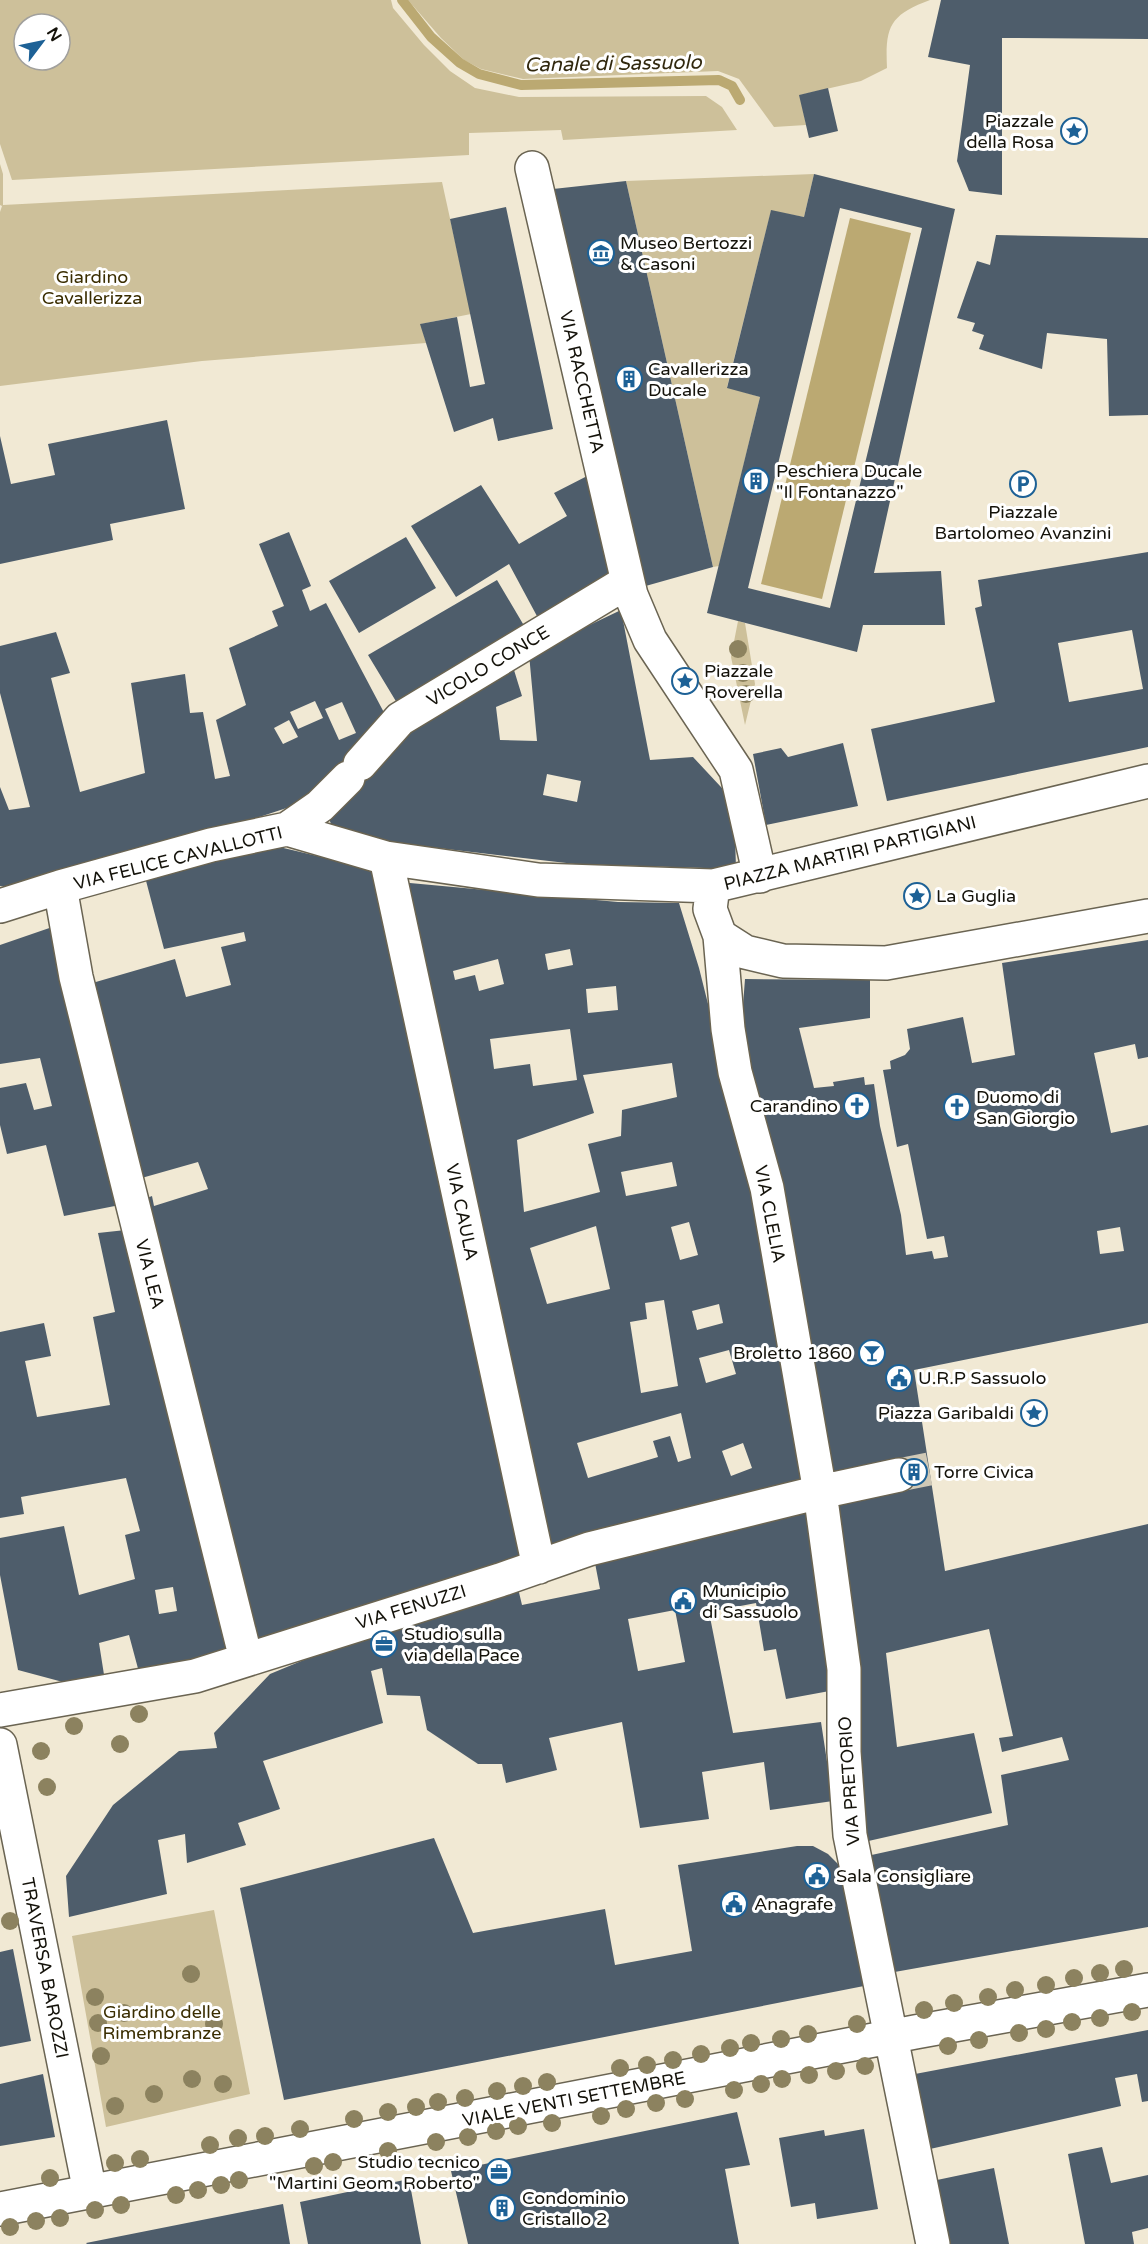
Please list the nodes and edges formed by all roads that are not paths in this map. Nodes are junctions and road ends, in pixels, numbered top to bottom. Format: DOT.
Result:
graph roads {
  1 [pos="532,168"];
  2 [pos="629,589"];
  3 [pos="1148,782"];
  4 [pos="287,829"];
  5 [pos="386,858"];
  6 [pos="760,876"];
  7 [pos="713,886"];
  8 [pos="60,887"];
  9 [pos="0,906"];
  10 [pos="1148,916"];
  11 [pos="720,936"];
  12 [pos="899,1475"];
  13 [pos="820,1492"];
  14 [pos="539,1567"];
  15 [pos="246,1659"];
  16 [pos="0,1710"];
  17 [pos="0,1745"];
  18 [pos="1148,1990"];
  19 [pos="890,2037"];
  20 [pos="90,2192"];
  21 [pos="0,2209"];
  22 [pos="933,2244"];
  1 -- 2 [label="street, VIA RACCHETTA"];
  2 -- 4 [label="street, VICOLO CONCE"];
  2 -- 6 [label="street"];
  3 -- 6 [label="street, PIAZZA MARTIRI PARTIGIANI"];
  4 -- 5 [label="street, VIA FELICE CAVALLOTTI"];
  4 -- 8 [label="street, VIA FELICE CAVALLOTTI"];
  5 -- 7 [label="street, VIA FELICE CAVALLOTTI"];
  5 -- 14 [label="street, VIA CAULA"];
  6 -- 7 [label="street, PIAZZA MARTIRI PARTIGIANI"];
  7 -- 11 [label="street, PIAZZA MARTIRI PARTIGIANI"];
  8 -- 9 [label="street, VIA FELICE CAVALLOTTI"];
  8 -- 15 [label="street, VIA LEA"];
  10 -- 11 [label="street"];
  11 -- 13 [label="street, VIA CLELIA"];
  12 -- 13 [label="street, VIA FENUZZI"];
  13 -- 14 [label="street, VIA FENUZZI"];
  13 -- 19 [label="street, VIA PRETORIO"];
  14 -- 15 [label="street, VIA FENUZZI"];
  15 -- 16 [label="street, VIA FENUZZI"];
  17 -- 20 [label="street, TRAVERSA BAROZZI"];
  18 -- 19 [label="street, VIALE VENTI SETTEMBRE"];
  19 -- 20 [label="street, VIALE VENTI SETTEMBRE"];
  19 -- 22 [label="street, VIA PRETORIO"];
  20 -- 21 [label="street, VIALE VENTI SETTEMBRE"];
}
